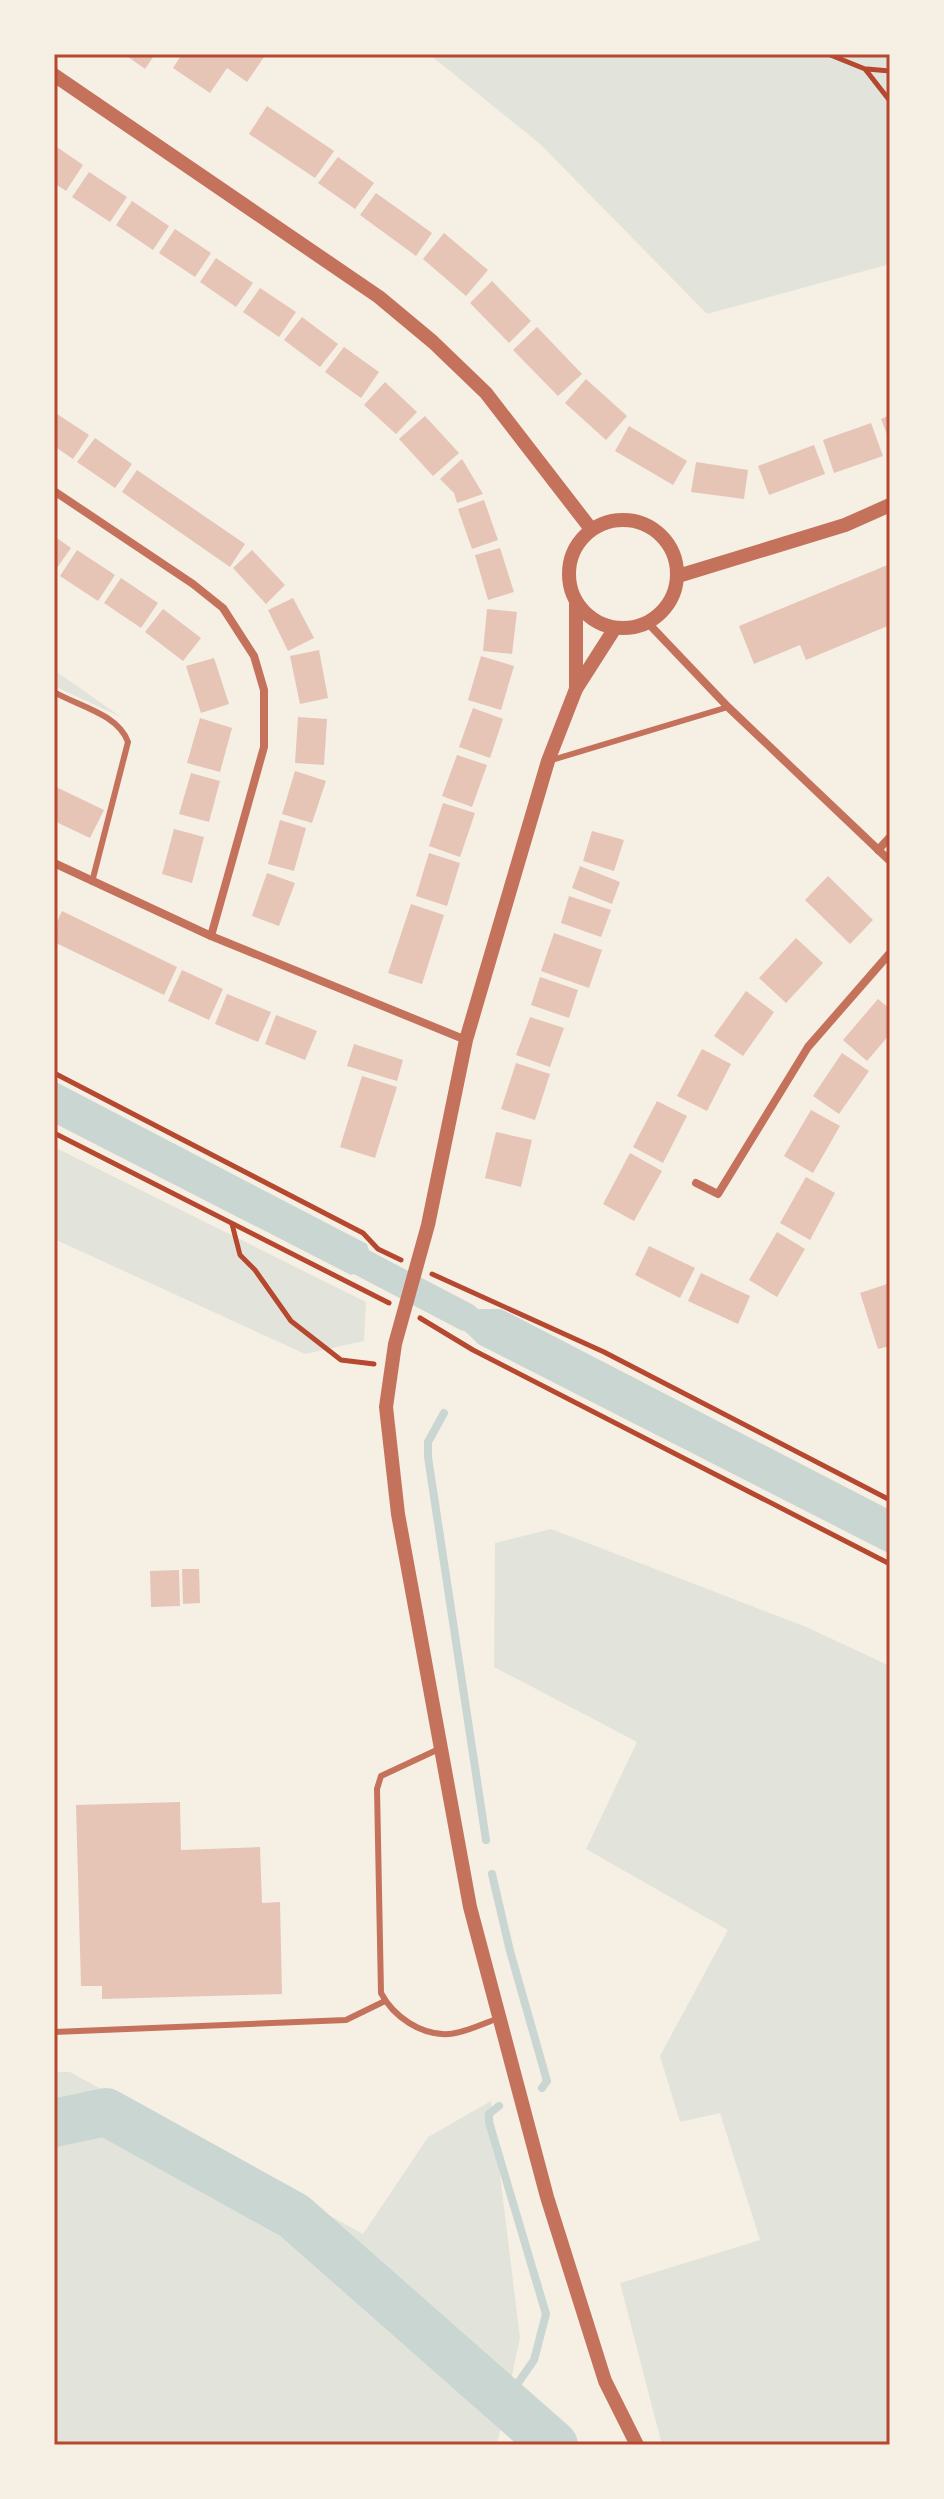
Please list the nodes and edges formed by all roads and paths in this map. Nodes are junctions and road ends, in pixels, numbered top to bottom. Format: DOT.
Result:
graph roads {
  1 [pos="828,54"];
  2 [pos="865,69"];
  3 [pos="890,71"];
  4 [pos="54,75"];
  5 [pos="890,101"];
  6 [pos="54,491"];
  7 [pos="890,505"];
  8 [pos="591,529"];
  9 [pos="678,576"];
  10 [pos="576,603"];
  11 [pos="647,622"];
  12 [pos="615,628"];
  13 [pos="576,689"];
  14 [pos="54,692"];
  15 [pos="728,707"];
  16 [pos="548,761"];
  17 [pos="890,837"];
  18 [pos="878,850"];
  19 [pos="890,861"];
  20 [pos="54,863"];
  21 [pos="92,882"];
  22 [pos="211,936"];
  23 [pos="890,953"];
  24 [pos="466,1040"];
  25 [pos="54,1073"];
  26 [pos="54,1133"];
  27 [pos="696,1183"];
  28 [pos="232,1223"];
  29 [pos="378,1249"];
  30 [pos="440,1277"];
  31 [pos="368,1292"];
  32 [pos="429,1322"];
  33 [pos="392,1366"];
  34 [pos="890,1500"];
  35 [pos="890,1564"];
  36 [pos="443,1747"];
  37 [pos="385,2001"];
  38 [pos="499,2018"];
  39 [pos="54,2032"];
  40 [pos="637,2445"];
  1 -- 2 [label="path"];
  2 -- 3 [label="path"];
  2 -- 5 [label="path"];
  4 -- 8 [label="street"];
  6 -- 22 [label="street"];
  7 -- 9 [label="street"];
  8 -- 9 [label="street"];
  8 -- 10 [label="street"];
  9 -- 11 [label="street"];
  10 -- 12 [label="street"];
  10 -- 13 [label="street"];
  11 -- 12 [label="street"];
  11 -- 15 [label="street"];
  12 -- 13 [label="street"];
  13 -- 16 [label="street"];
  14 -- 21 [label="lane"];
  15 -- 16 [label="lane"];
  15 -- 18 [label="street"];
  16 -- 24 [label="street"];
  17 -- 18 [label="street"];
  18 -- 19 [label="street"];
  20 -- 21 [label="street"];
  21 -- 22 [label="street"];
  22 -- 24 [label="street"];
  23 -- 27 [label="street"];
  24 -- 33 [label="street"];
  25 -- 29 [label="path"];
  26 -- 28 [label="path"];
  28 -- 31 [label="path"];
  28 -- 33 [label="path"];
  30 -- 34 [label="path"];
  32 -- 35 [label="path"];
  33 -- 36 [label="street"];
  36 -- 37 [label="lane"];
  36 -- 38 [label="street"];
  37 -- 38 [label="lane"];
  37 -- 39 [label="lane"];
  38 -- 40 [label="street"];
}
